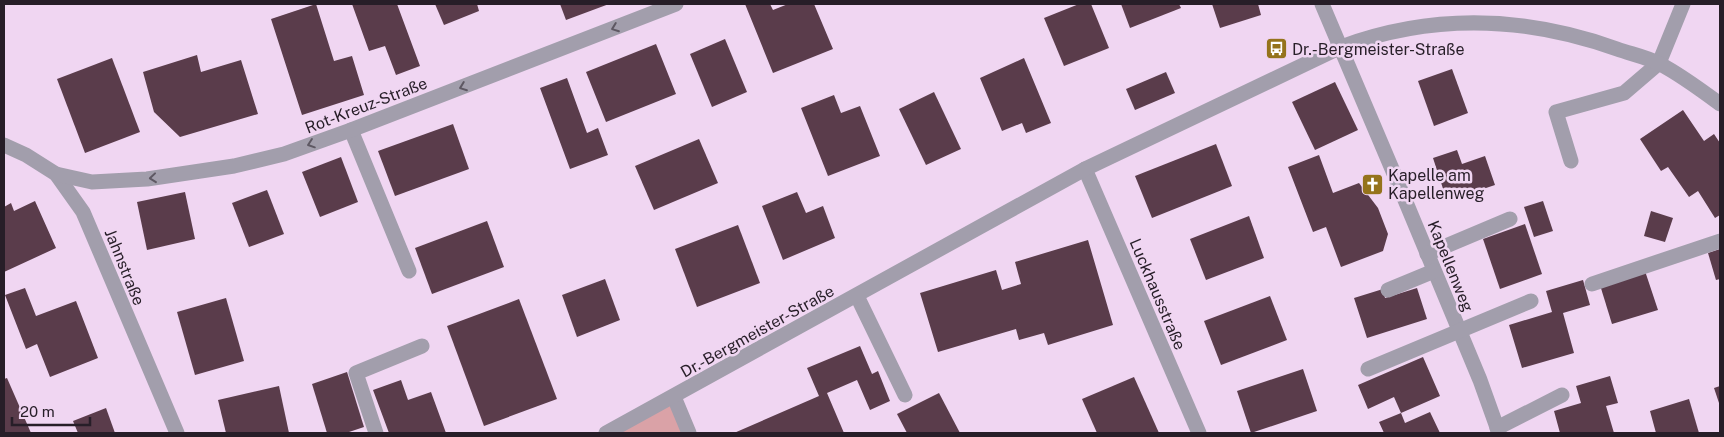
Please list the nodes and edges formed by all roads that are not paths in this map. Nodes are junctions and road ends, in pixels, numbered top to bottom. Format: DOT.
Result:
graph roads {
  1 [pos="676,4"];
  2 [pos="1322,4"];
  3 [pos="1683,4"];
  4 [pos="643,10"];
  5 [pos="1341,47"];
  6 [pos="1659,64"];
  7 [pos="1720,104"];
  8 [pos="351,130"];
  9 [pos="4,146"];
  10 [pos="1571,160"];
  11 [pos="1085,169"];
  12 [pos="56,174"];
  13 [pos="1510,219"];
  14 [pos="1720,241"];
  15 [pos="1427,254"];
  16 [pos="409,271"];
  17 [pos="1434,271"];
  18 [pos="1592,284"];
  19 [pos="1388,290"];
  20 [pos="858,296"];
  21 [pos="1531,301"];
  22 [pos="1460,332"];
  23 [pos="422,346"];
  24 [pos="1368,369"];
  25 [pos="905,395"];
  26 [pos="1562,395"];
  27 [pos="674,397"];
  28 [pos="1498,431"];
  29 [pos="177,433"];
  30 [pos="376,433"];
  31 [pos="606,433"];
  32 [pos="689,433"];
  33 [pos="1199,433"];
  1 -- 4 [label="street, Rot-Kreuz-Straße"];
  2 -- 5 [label="street, Kapellenweg"];
  3 -- 6 [label="street"];
  4 -- 8 [label="street, Rot-Kreuz-Straße, one-way"];
  5 -- 6 [label="street, Dr.-Bergmeister-Straße"];
  5 -- 11 [label="street, Dr.-Bergmeister-Straße"];
  5 -- 15 [label="street, Kapellenweg"];
  6 -- 7 [label="street, Dr.-Bergmeister-Straße"];
  6 -- 10 [label="street"];
  8 -- 12 [label="street, Rot-Kreuz-Straße, one-way"];
  8 -- 16 [label="street"];
  9 -- 12 [label="street, Jahnstraße"];
  11 -- 20 [label="street, Dr.-Bergmeister-Straße"];
  11 -- 33 [label="street, Luckhausstraße"];
  12 -- 29 [label="street, Jahnstraße"];
  13 -- 15 [label="street"];
  14 -- 18 [label="street"];
  15 -- 17 [label="street, Kapellenweg"];
  17 -- 19 [label="street"];
  17 -- 22 [label="street, Kapellenweg"];
  20 -- 25 [label="street, Dr.-Bergmeister-Straße"];
  20 -- 27 [label="street, Dr.-Bergmeister-Straße"];
  21 -- 22 [label="street"];
  22 -- 24 [label="street"];
  22 -- 28 [label="street, Kapellenweg"];
  23 -- 30 [label="street"];
  26 -- 28 [label="street"];
  27 -- 31 [label="street, Dr.-Bergmeister-Straße"];
  27 -- 32 [label="street, Dr.-Bergmeister-Straße"];
}
